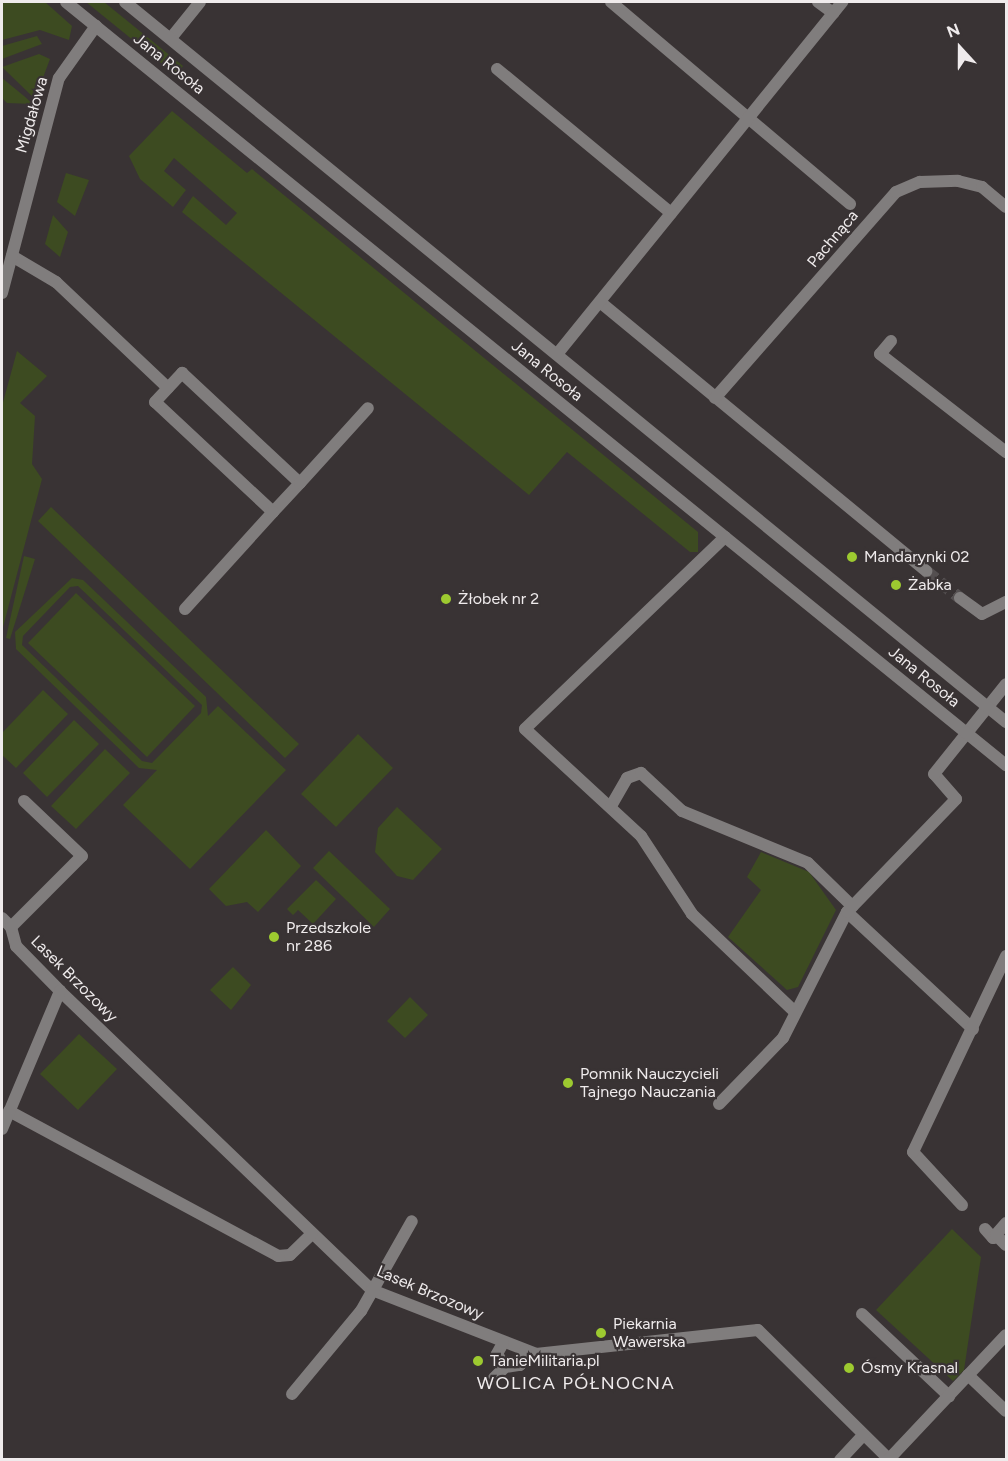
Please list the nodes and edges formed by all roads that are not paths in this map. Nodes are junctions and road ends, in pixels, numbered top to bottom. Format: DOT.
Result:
graph roads {
  1 [pos="66,2"];
  2 [pos="125,2"];
  3 [pos="200,2"];
  4 [pos="611,2"];
  5 [pos="818,2"];
  6 [pos="842,2"];
  7 [pos="833,13"];
  8 [pos="96,26"];
  9 [pos="171,38"];
  10 [pos="497,69"];
  11 [pos="748,117"];
  12 [pos="850,204"];
  13 [pos="1006,207"];
  14 [pos="671,213"];
  15 [pos="12,256"];
  16 [pos="2,293"];
  17 [pos="600,302"];
  18 [pos="891,341"];
  19 [pos="558,353"];
  20 [pos="168,388"];
  21 [pos="715,398"];
  22 [pos="368,408"];
  23 [pos="1006,452"];
  24 [pos="300,483"];
  25 [pos="273,512"];
  26 [pos="725,537"];
  27 [pos="926,571"];
  28 [pos="960,598"];
  29 [pos="1006,602"];
  30 [pos="185,609"];
  31 [pos="1006,684"];
  32 [pos="990,707"];
  33 [pos="1006,722"];
  34 [pos="967,734"];
  35 [pos="1006,765"];
  36 [pos="24,801"];
  37 [pos="611,806"];
  38 [pos="850,909"];
  39 [pos="6,923"];
  40 [pos="1006,956"];
  41 [pos="60,991"];
  42 [pos="795,1012"];
  43 [pos="973,1029"];
  44 [pos="719,1104"];
  45 [pos="9,1111"];
  46 [pos="2,1129"];
  47 [pos="962,1205"];
  48 [pos="412,1221"];
  49 [pos="1006,1223"];
  50 [pos="312,1234"];
  51 [pos="1006,1245"];
  52 [pos="372,1290"];
  53 [pos="862,1314"];
  54 [pos="1006,1335"];
  55 [pos="503,1343"];
  56 [pos="525,1351"];
  57 [pos="505,1366"];
  58 [pos="968,1375"];
  59 [pos="494,1378"];
  60 [pos="292,1394"];
  61 [pos="948,1396"];
  62 [pos="1006,1411"];
  63 [pos="863,1435"];
  64 [pos="890,1459"];
  65 [pos="840,1460"];
  1 -- 8 [label="street, Jana Rosoła"];
  2 -- 9 [label="street, Jana Rosoła"];
  3 -- 9 [label="street"];
  4 -- 11 [label="street"];
  5 -- 7 [label="street"];
  6 -- 7 [label="street"];
  7 -- 11 [label="street"];
  8 -- 15 [label="street, Migdałowa"];
  8 -- 26 [label="street, Jana Rosoła"];
  9 -- 19 [label="street, Jana Rosoła"];
  10 -- 14 [label="street"];
  11 -- 12 [label="street"];
  11 -- 14 [label="street"];
  13 -- 21 [label="street, Pachnąca"];
  14 -- 17 [label="street"];
  15 -- 16 [label="street, Migdałowa"];
  15 -- 20 [label="street"];
  17 -- 19 [label="street"];
  17 -- 21 [label="street"];
  18 -- 23 [label="street"];
  19 -- 32 [label="street, Jana Rosoła"];
  20 -- 24 [label="street"];
  20 -- 25 [label="street"];
  21 -- 27 [label="street"];
  22 -- 24 [label="street"];
  24 -- 25 [label="street"];
  25 -- 30 [label="street"];
  26 -- 34 [label="street, Jana Rosoła"];
  26 -- 37 [label="street"];
  28 -- 29 [label="street"];
  31 -- 32 [label="street"];
  32 -- 33 [label="street, Jana Rosoła"];
  32 -- 34 [label="street"];
  34 -- 35 [label="street, Jana Rosoła"];
  34 -- 38 [label="street"];
  36 -- 39 [label="street"];
  37 -- 38 [label="street"];
  37 -- 42 [label="street"];
  38 -- 42 [label="street"];
  38 -- 43 [label="street"];
  39 -- 41 [label="street, Lasek Brzozowy"];
  40 -- 43 [label="street"];
  41 -- 45 [label="street"];
  41 -- 50 [label="street, Lasek Brzozowy"];
  42 -- 44 [label="street"];
  43 -- 47 [label="street"];
  45 -- 46 [label="street"];
  45 -- 50 [label="street"];
  48 -- 52 [label="street"];
  49 -- 51 [label="street"];
  50 -- 52 [label="street, Lasek Brzozowy"];
  52 -- 55 [label="street, Lasek Brzozowy"];
  52 -- 60 [label="street"];
  53 -- 61 [label="street"];
  54 -- 58 [label="street"];
  55 -- 56 [label="street, Lasek Brzozowy"];
  55 -- 57 [label="street"];
  56 -- 57 [label="street"];
  56 -- 63 [label="street, Lasek Brzozowy"];
  57 -- 59 [label="street"];
  58 -- 61 [label="street"];
  58 -- 62 [label="street"];
  61 -- 64 [label="street"];
  63 -- 64 [label="street, Lasek Brzozowy"];
  63 -- 65 [label="street"];
}
